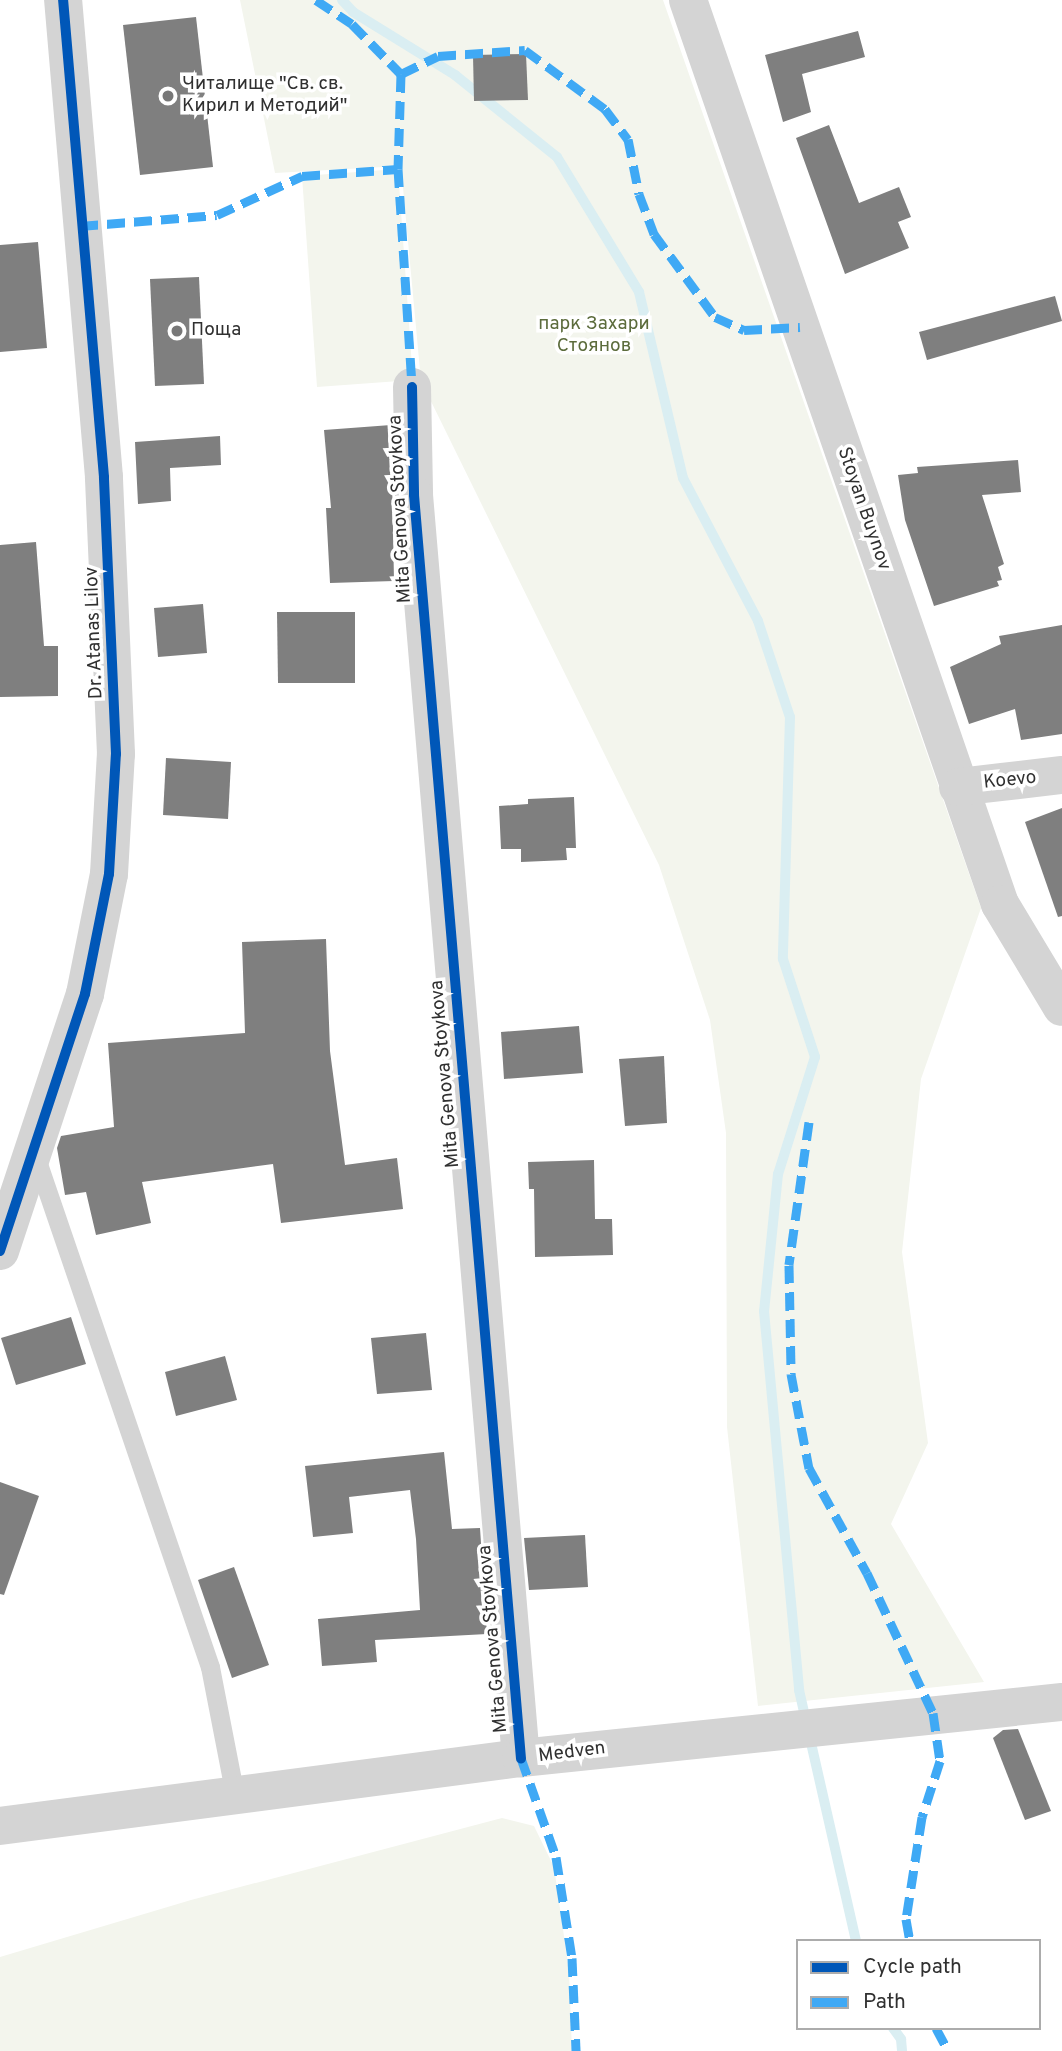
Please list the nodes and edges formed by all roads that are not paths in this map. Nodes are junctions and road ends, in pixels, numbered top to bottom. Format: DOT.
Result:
graph roads {
  1 [pos="63,0"];
  2 [pos="688,0"];
  3 [pos="412,387"];
  4 [pos="1062,775"];
  5 [pos="958,787"];
  6 [pos="1062,1007"];
  7 [pos="35,1154"];
  8 [pos="0,1251"];
  9 [pos="1062,1702"];
  10 [pos="522,1758"];
  11 [pos="235,1796"];
  12 [pos="0,1826"];
  1 -- 7 [label="street, Dr. Atanas Lilov"];
  2 -- 5 [label="street, Stoyan Buynov"];
  3 -- 10 [label="street, Mita Genova Stoykova"];
  4 -- 5 [label="street, Koevo"];
  5 -- 6 [label="street, Stoyan Buynov"];
  7 -- 8 [label="street, Dr. Atanas Lilov"];
  7 -- 11 [label="lane"];
  9 -- 10 [label="street, Medven"];
  10 -- 11 [label="street, Medven"];
  11 -- 12 [label="street, Medven"];
}
